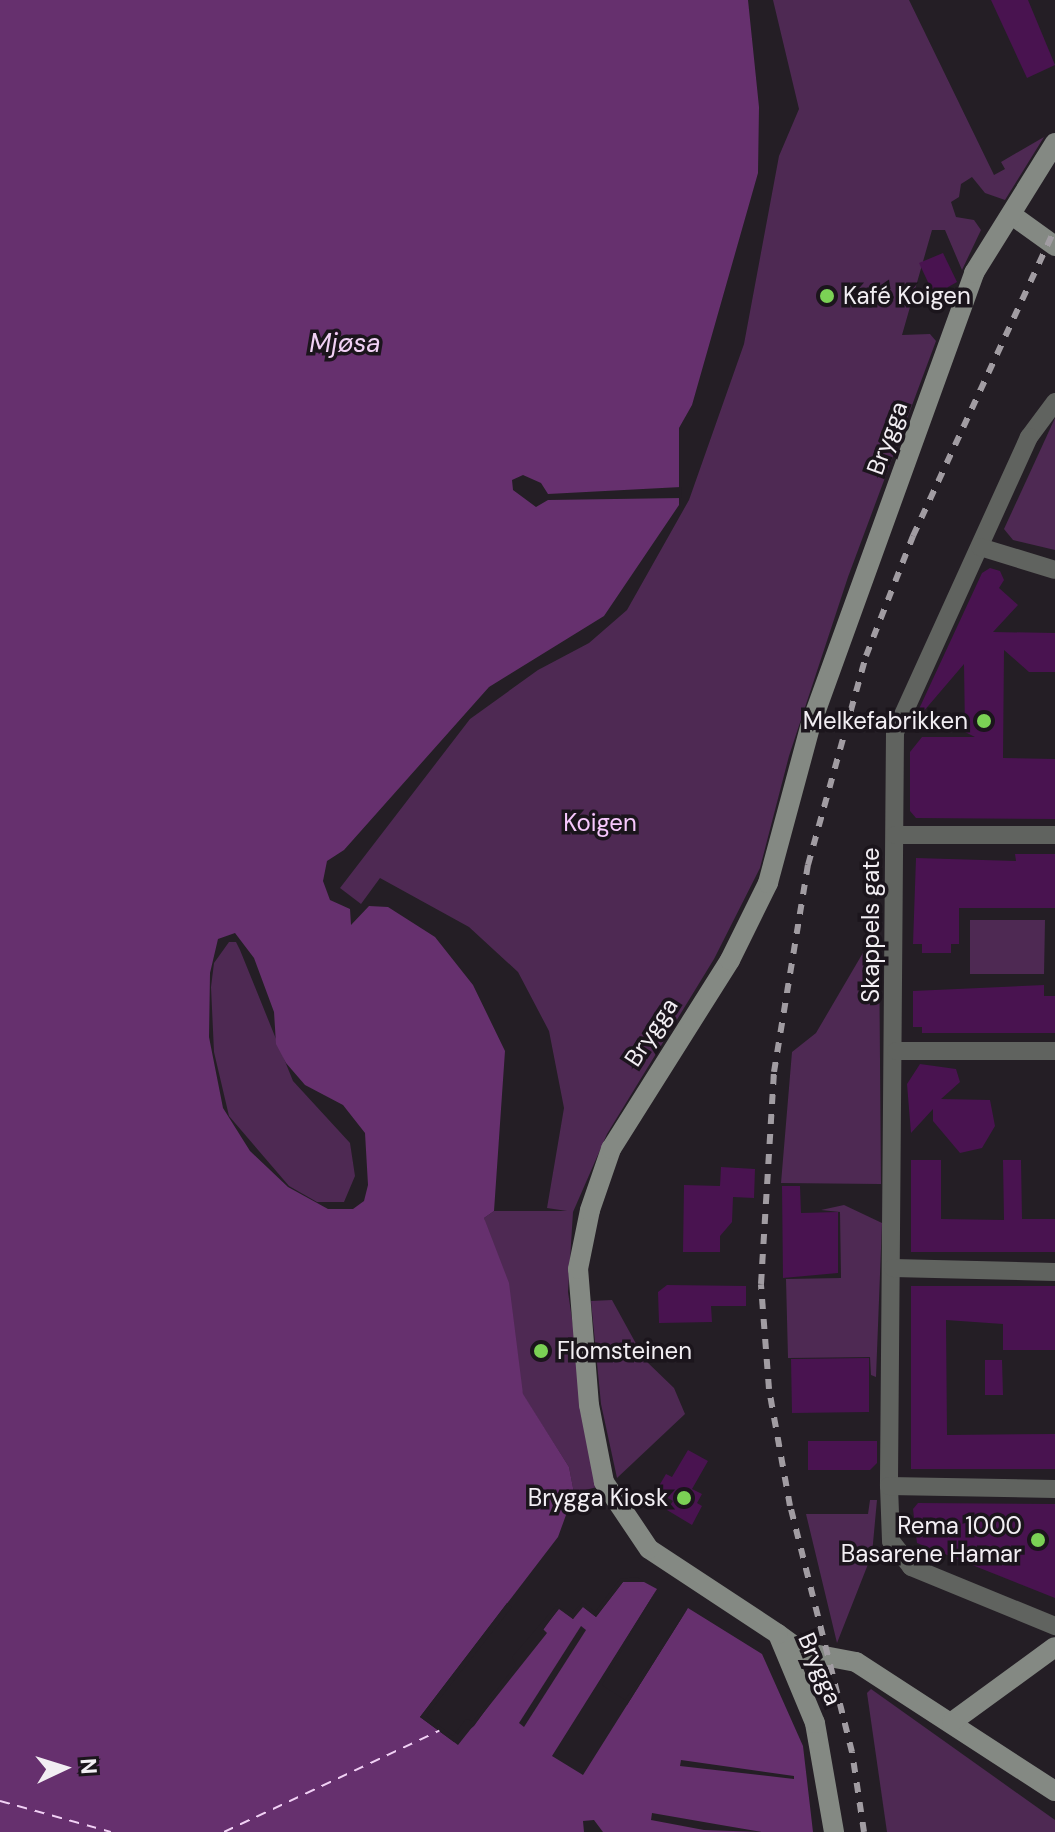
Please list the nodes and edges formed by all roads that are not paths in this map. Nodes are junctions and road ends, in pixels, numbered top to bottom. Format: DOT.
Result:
graph roads {
  1 [pos="1055,143"];
  2 [pos="1012,215"];
  3 [pos="1055,246"];
  4 [pos="1055,402"];
  5 [pos="980,547"];
  6 [pos="1055,570"];
  7 [pos="895,835"];
  8 [pos="1055,835"];
  9 [pos="896,1051"];
  10 [pos="1055,1051"];
  11 [pos="893,1268"];
  12 [pos="1055,1272"];
  13 [pos="889,1486"];
  14 [pos="1055,1489"];
  15 [pos="1055,1626"];
  16 [pos="778,1634"];
  17 [pos="1055,1647"];
  18 [pos="952,1722"];
  19 [pos="1055,1791"];
  20 [pos="834,1832"];
  1 -- 2 [label="street, Brygga"];
  2 -- 3 [label="street"];
  2 -- 16 [label="street, Brygga"];
  4 -- 5 [label="street, Skappels gate"];
  5 -- 6 [label="street"];
  5 -- 7 [label="street, Skappels gate"];
  7 -- 8 [label="street"];
  7 -- 9 [label="street, Skappels gate"];
  9 -- 10 [label="street"];
  9 -- 11 [label="street, Skappels gate"];
  11 -- 12 [label="street"];
  11 -- 13 [label="street, Skappels gate"];
  13 -- 14 [label="street"];
  13 -- 15 [label="street, Skappels gate"];
  16 -- 18 [label="street"];
  16 -- 20 [label="street, Brygga"];
  17 -- 18 [label="street"];
  18 -- 19 [label="street"];
}
